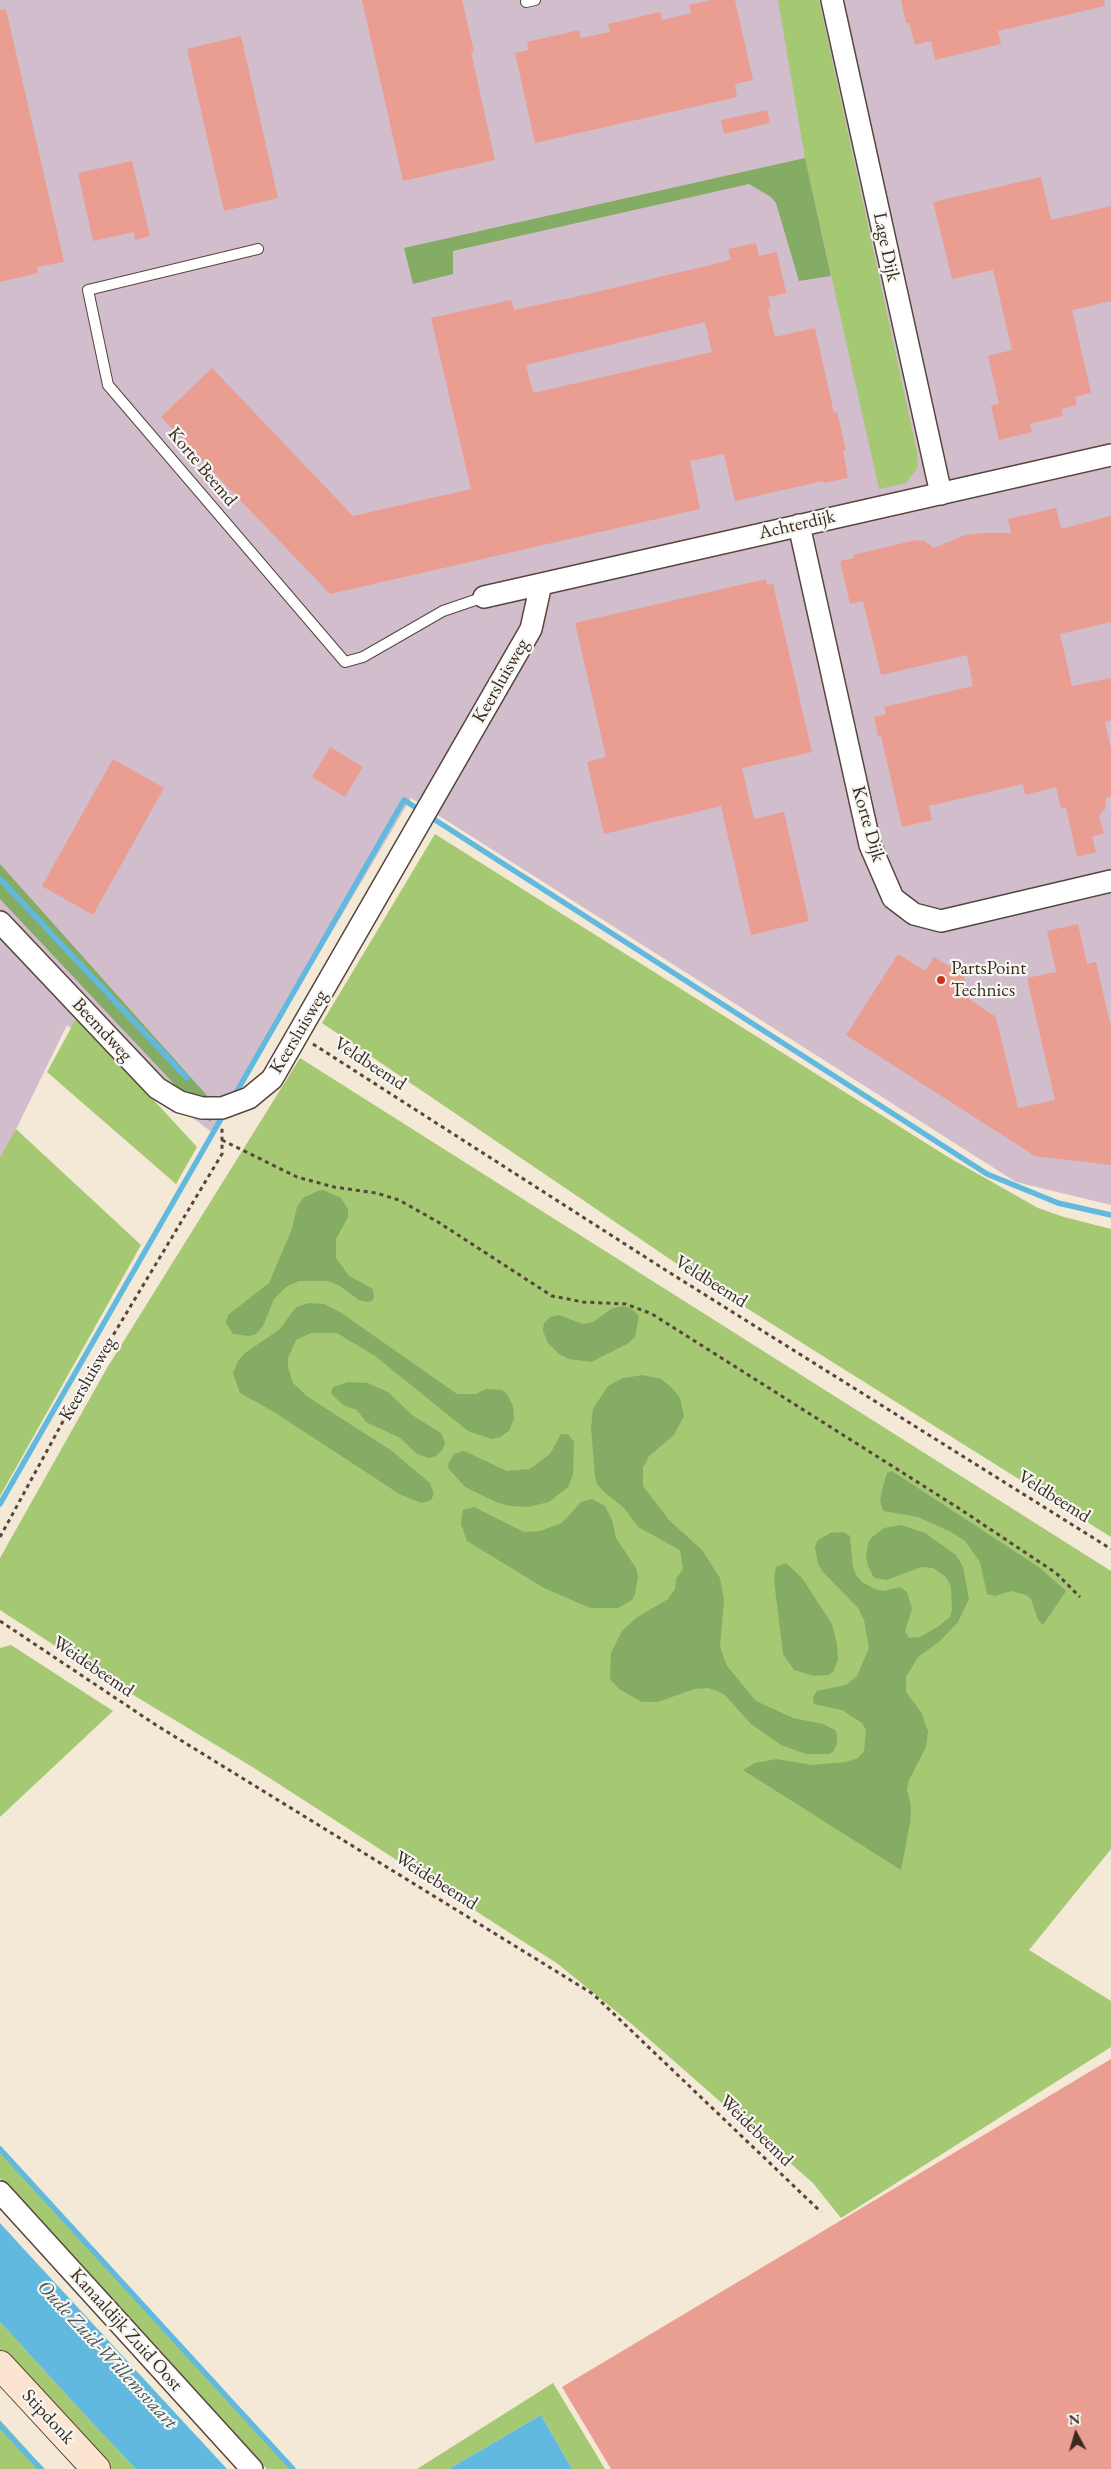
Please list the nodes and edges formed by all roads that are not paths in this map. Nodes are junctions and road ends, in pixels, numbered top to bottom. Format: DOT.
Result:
graph roads {
  1 [pos="832,0"];
  2 [pos="258,248"];
  3 [pos="1111,455"];
  4 [pos="941,494"];
  5 [pos="799,524"];
  6 [pos="541,584"];
  7 [pos="484,597"];
  8 [pos="1111,881"];
  9 [pos="0,922"];
  10 [pos="222,1108"];
  11 [pos="0,2192"];
  12 [pos="0,2365"];
  13 [pos="96,2469"];
  14 [pos="252,2469"];
  1 -- 4 [label="street, Lage Dijk"];
  2 -- 7 [label="lane, Korte Beemd"];
  3 -- 4 [label="street, Achterdijk"];
  4 -- 5 [label="street, Achterdijk"];
  5 -- 6 [label="street, Achterdijk"];
  5 -- 8 [label="street, Korte Dijk"];
  6 -- 7 [label="street, Achterdijk"];
  6 -- 10 [label="street, Keersluisweg"];
  9 -- 10 [label="street, Beemdweg"];
  11 -- 14 [label="street, Kanaaldijk Zuid Oost"];
  12 -- 13 [label="main road, Stipdonk"];
}
